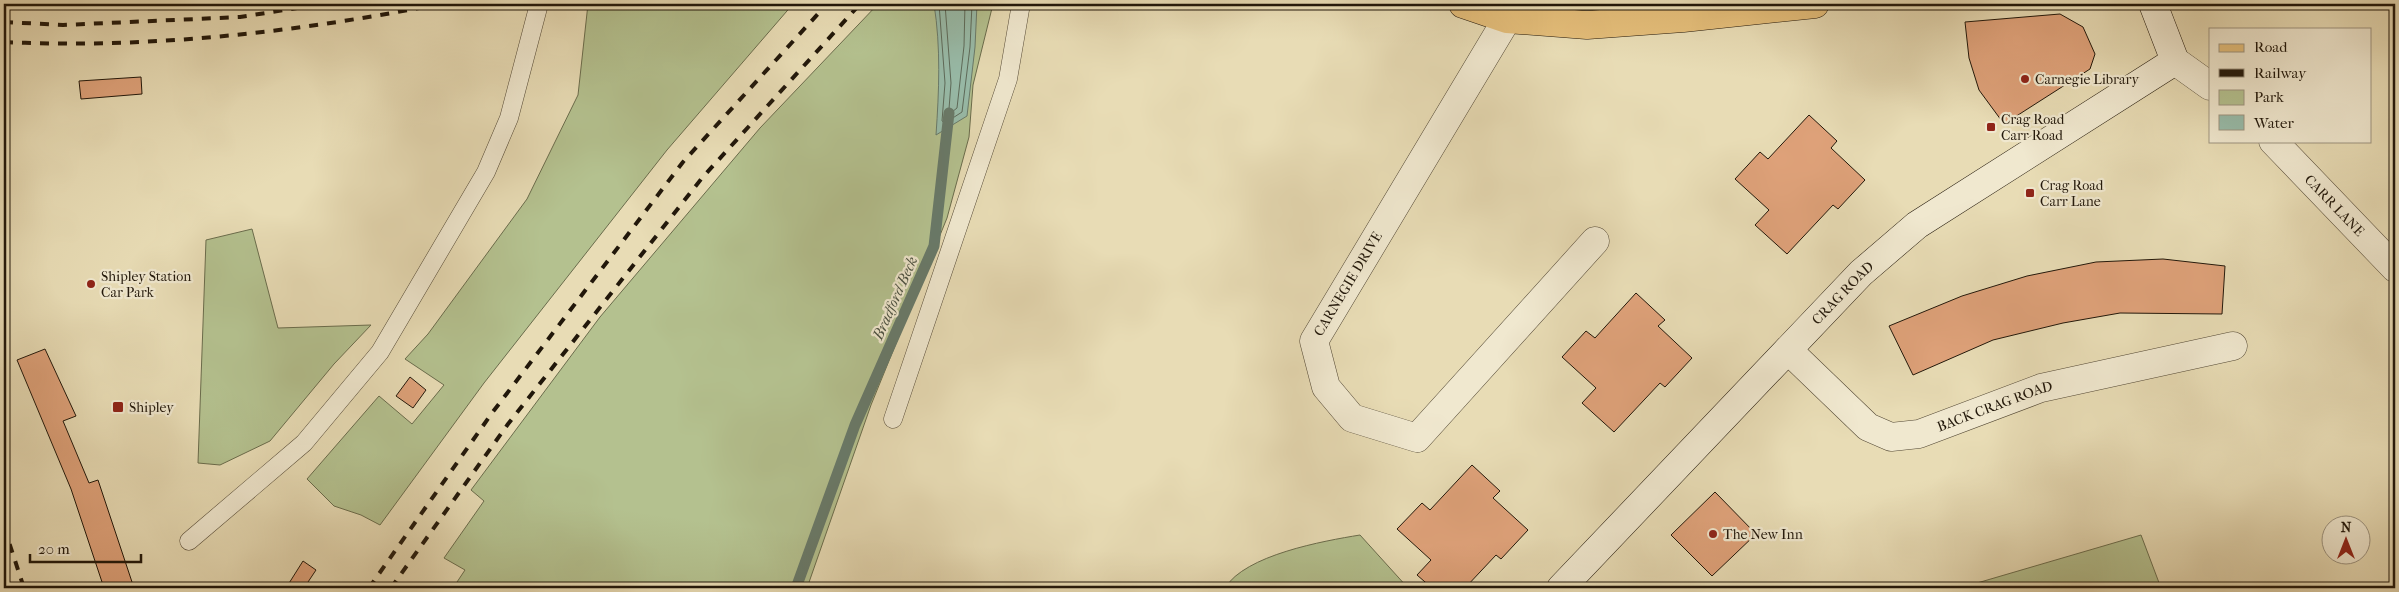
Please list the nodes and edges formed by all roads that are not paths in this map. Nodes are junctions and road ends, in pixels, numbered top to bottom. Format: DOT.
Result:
graph roads {
  1 [pos="540,4"];
  2 [pos="1021,4"];
  3 [pos="1463,4"];
  4 [pos="1815,4"];
  5 [pos="2153,4"];
  6 [pos="1507,19"];
  7 [pos="2175,62"];
  8 [pos="2209,85"];
  9 [pos="2274,142"];
  10 [pos="1594,241"];
  11 [pos="2392,256"];
  12 [pos="2233,346"];
  13 [pos="1788,350"];
  14 [pos="893,419"];
  15 [pos="190,541"];
  16 [pos="1561,588"];
  1 -- 15 [label="lane"];
  2 -- 14 [label="lane"];
  3 -- 6 [label="main road"];
  4 -- 6 [label="main road"];
  5 -- 7 [label="street"];
  6 -- 10 [label="street, CARNEGIE DRIVE"];
  7 -- 8 [label="street"];
  7 -- 13 [label="street, CRAG ROAD"];
  9 -- 11 [label="street, CARR LANE"];
  12 -- 13 [label="street, BACK CRAG ROAD"];
  13 -- 16 [label="street, CRAG ROAD"];
}
